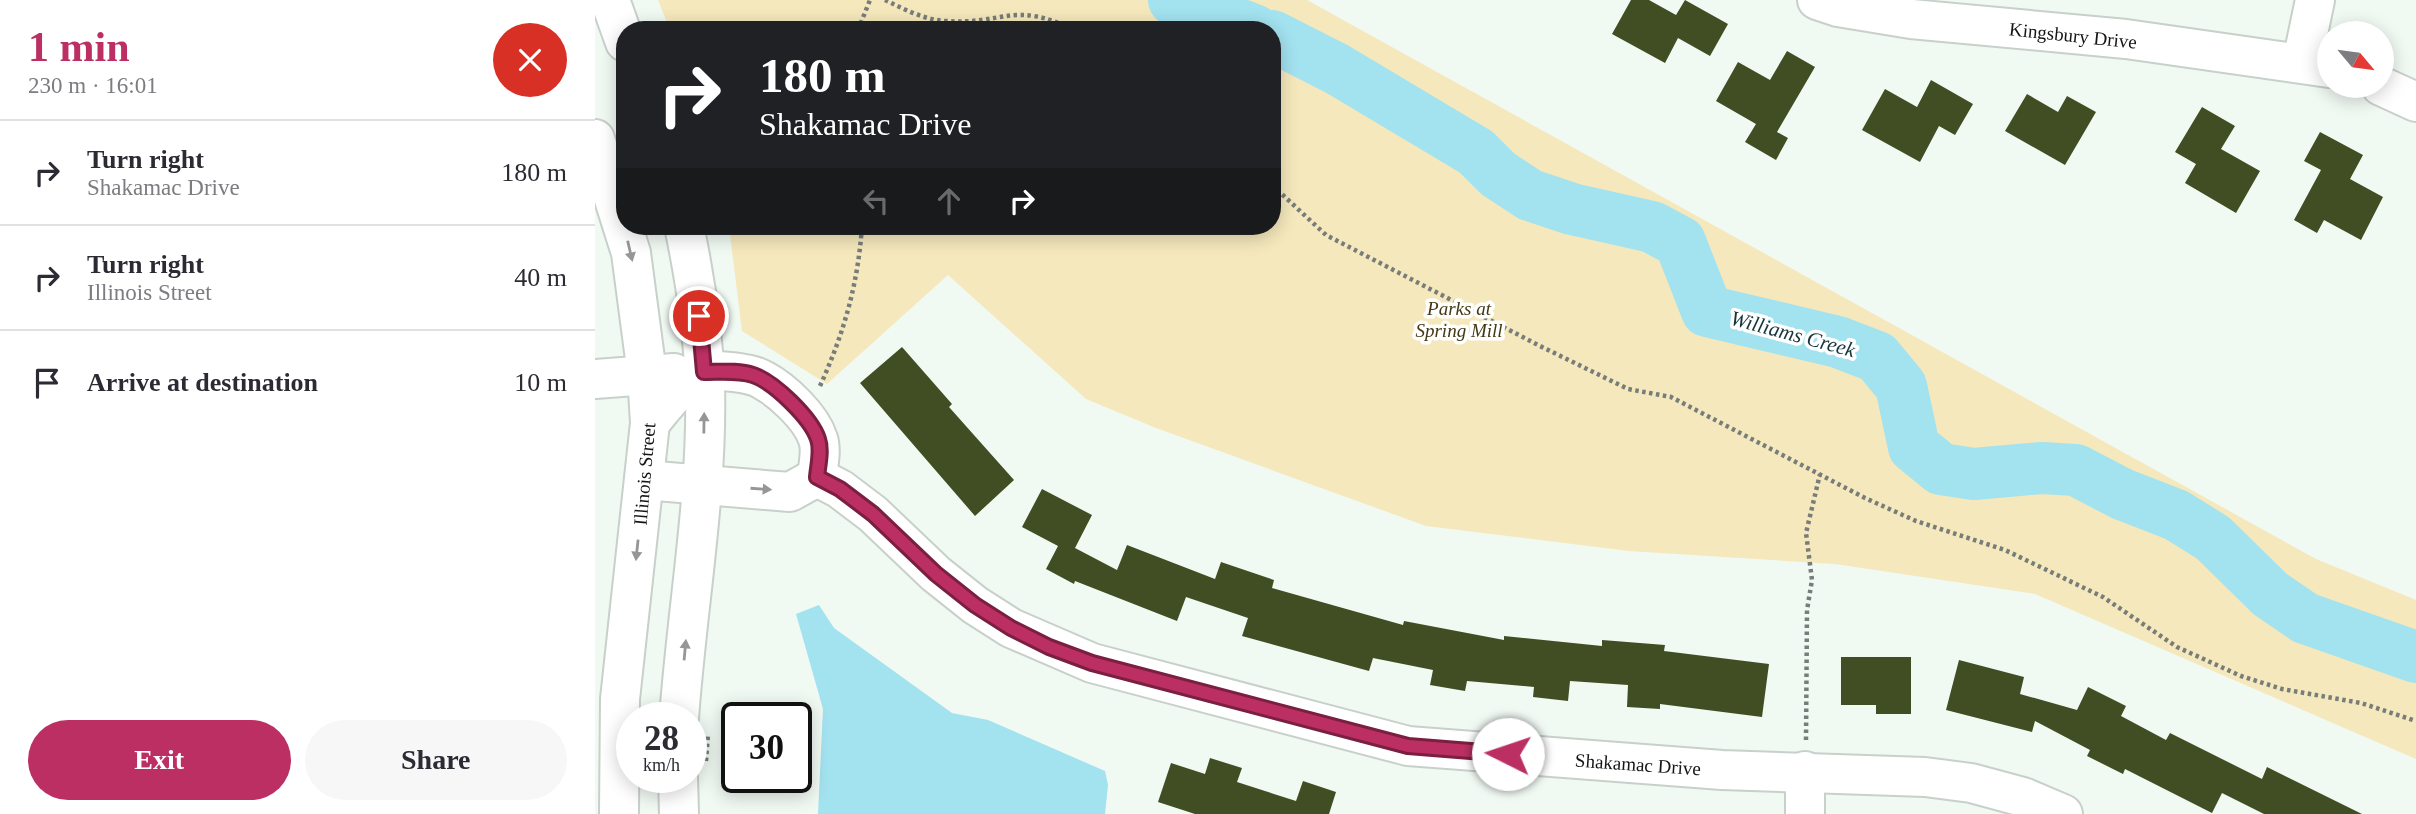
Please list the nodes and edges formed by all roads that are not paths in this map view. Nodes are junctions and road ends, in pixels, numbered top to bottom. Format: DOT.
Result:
graph roads {
  1 [pos="610,0"];
  2 [pos="1817,0"];
  3 [pos="2315,0"];
  4 [pos="1913,9"];
  5 [pos="618,21"];
  6 [pos="2316,65"];
  7 [pos="2394,92"];
  8 [pos="2416,102"];
  9 [pos="595,139"];
  10 [pos="616,206"];
  11 [pos="625,235"];
  12 [pos="686,235"];
  13 [pos="704,372"];
  14 [pos="647,374"];
  15 [pos="595,379"];
  16 [pos="650,424"];
  17 [pos="817,477"];
  18 [pos="644,480"];
  19 [pos="701,485"];
  20 [pos="681,702"];
  21 [pos="1805,771"];
  22 [pos="678,793"];
  23 [pos="619,814"];
  24 [pos="679,814"];
  25 [pos="1805,814"];
  26 [pos="2063,814"];
  1 -- 5 [label="street"];
  2 -- 4 [label="street, Kingsbury Drive"];
  3 -- 6 [label="street"];
  4 -- 6 [label="street, Kingsbury Drive"];
  7 -- 8 [label="street"];
  9 -- 10 [label="street, Illinois Street, one-way"];
  11 -- 14 [label="street, Illinois Street, one-way"];
  12 -- 13 [label="street"];
  13 -- 14 [label="street"];
  13 -- 16 [label="street"];
  13 -- 17 [label="street"];
  19 -- 13 [label="street, one-way"];
  14 -- 15 [label="street"];
  14 -- 16 [label="street, Illinois Street"];
  16 -- 18 [label="street, Illinois Street"];
  19 -- 17 [label="street, one-way"];
  17 -- 21 [label="street, Shakamac Drive"];
  18 -- 19 [label="street"];
  18 -- 23 [label="street, Illinois Street, one-way"];
  20 -- 19 [label="street, one-way"];
  21 -- 25 [label="street"];
  21 -- 26 [label="street, Shakamac Drive"];
  22 -- 24 [label="street"];
}
